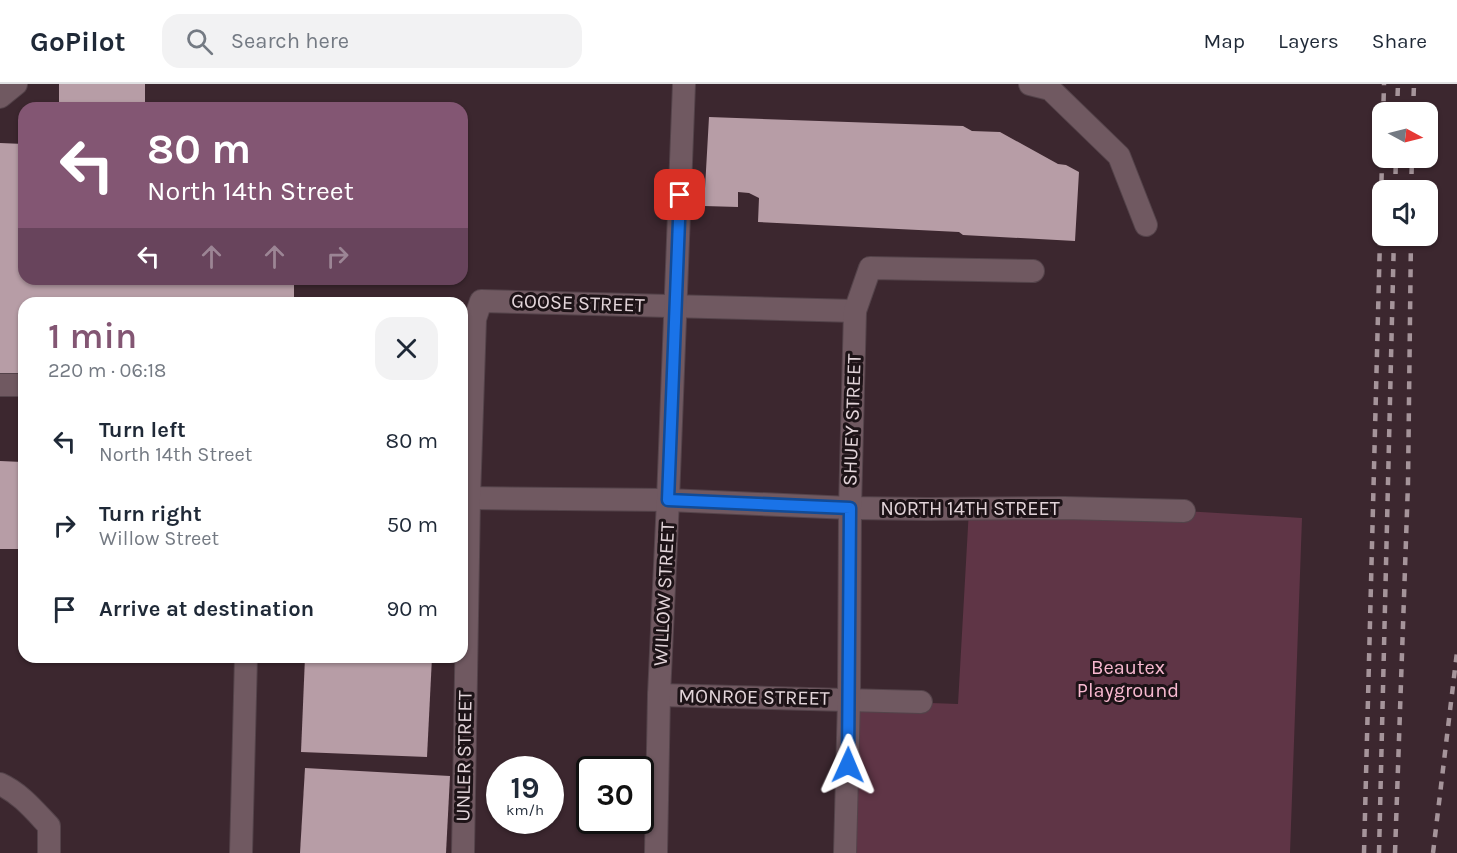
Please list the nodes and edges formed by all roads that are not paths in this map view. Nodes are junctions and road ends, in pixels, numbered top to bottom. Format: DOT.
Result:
graph roads {
  1 [pos="16,84"];
  2 [pos="684,84"];
  3 [pos="1030,84"];
  4 [pos="0,97"];
  5 [pos="1146,225"];
  6 [pos="1033,271"];
  7 [pos="481,300"];
  8 [pos="676,306"];
  9 [pos="855,311"];
  10 [pos="0,385"];
  11 [pos="18,385"];
  12 [pos="469,498"];
  13 [pos="668,500"];
  14 [pos="850,508"];
  15 [pos="1184,511"];
  16 [pos="468,557"];
  17 [pos="246,663"];
  18 [pos="466,663"];
  19 [pos="659,695"];
  20 [pos="849,700"];
  21 [pos="921,702"];
  22 [pos="0,784"];
  23 [pos="49,853"];
  24 [pos="241,853"];
  25 [pos="463,853"];
  26 [pos="656,853"];
  27 [pos="845,853"];
  1 -- 4 [label="street"];
  2 -- 8 [label="street, WILLOW STREET"];
  3 -- 5 [label="street"];
  6 -- 9 [label="street, SHUEY STREET"];
  7 -- 8 [label="street, GOOSE STREET"];
  7 -- 12 [label="street, UNLER STREET"];
  8 -- 9 [label="street, GOOSE STREET"];
  8 -- 13 [label="street, WILLOW STREET"];
  9 -- 14 [label="street, SHUEY STREET"];
  10 -- 11 [label="street"];
  12 -- 13 [label="street, NORTH 14TH STREET"];
  12 -- 16 [label="street, UNLER STREET"];
  13 -- 14 [label="street, NORTH 14TH STREET"];
  13 -- 19 [label="street, WILLOW STREET"];
  14 -- 15 [label="street, NORTH 14TH STREET"];
  14 -- 20 [label="street, SHUEY STREET"];
  17 -- 24 [label="street"];
  18 -- 25 [label="street, UNLER STREET"];
  19 -- 20 [label="street, MONROE STREET"];
  19 -- 26 [label="street, WILLOW STREET"];
  20 -- 21 [label="street, MONROE STREET"];
  20 -- 27 [label="street, SHUEY STREET"];
  22 -- 23 [label="street"];
}
